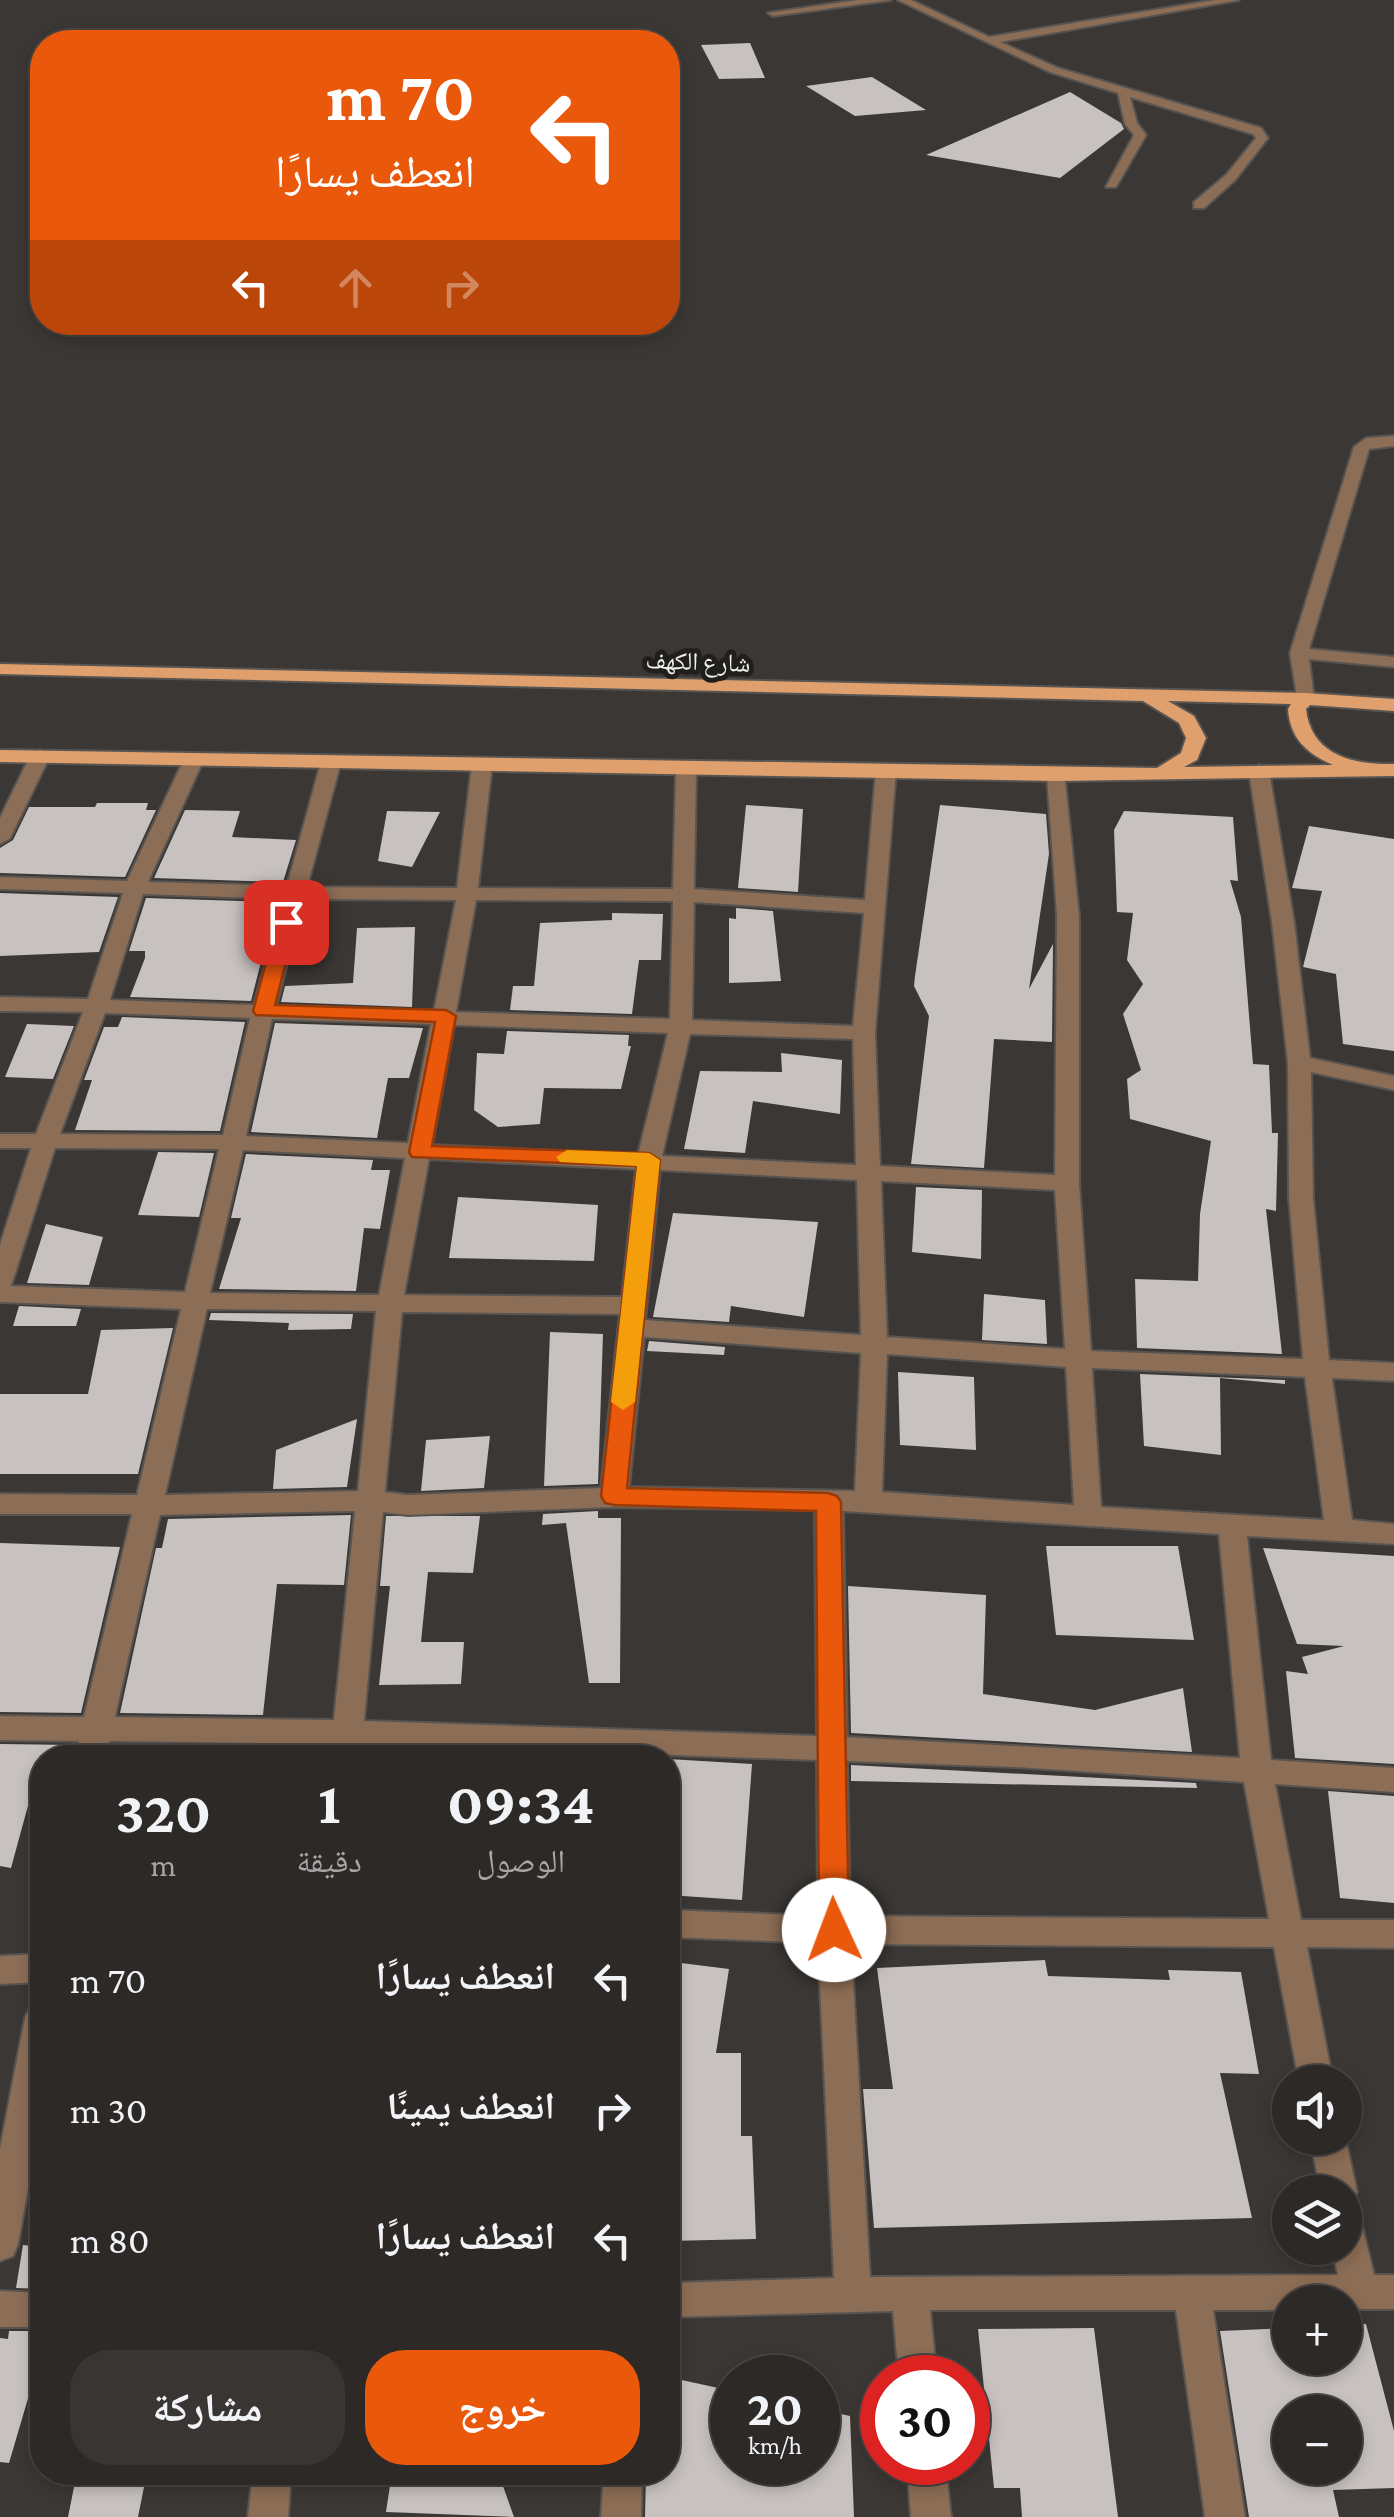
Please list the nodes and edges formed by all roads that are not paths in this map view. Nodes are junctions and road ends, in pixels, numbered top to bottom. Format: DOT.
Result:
graph roads {
  1 [pos="886,0"];
  2 [pos="904,0"];
  3 [pos="1234,0"];
  4 [pos="773,13"];
  5 [pos="988,41"];
  6 [pos="1123,91"];
  7 [pos="1111,184"];
  8 [pos="1199,205"];
  9 [pos="1394,441"];
  10 [pos="1300,654"];
  11 [pos="1394,662"];
  12 [pos="0,669"];
  13 [pos="1147,698"];
  14 [pos="1305,699"];
  15 [pos="1394,705"];
  16 [pos="0,756"];
  17 [pos="40,756"];
  18 [pos="194,759"];
  19 [pos="331,762"];
  20 [pos="482,765"];
  21 [pos="686,770"];
  22 [pos="886,770"];
  23 [pos="1360,770"];
  24 [pos="1394,770"];
  25 [pos="1259,772"];
  26 [pos="1155,774"];
  27 [pos="1057,775"];
  28 [pos="0,838"];
  29 [pos="0,883"];
  30 [pos="134,887"];
  31 [pos="294,892"];
  32 [pos="467,895"];
  33 [pos="686,895"];
  34 [pos="874,908"];
  35 [pos="0,1004"];
  36 [pos="97,1006"];
  37 [pos="263,1011"];
  38 [pos="446,1016"];
  39 [pos="681,1026"];
  40 [pos="864,1033"];
  41 [pos="1299,1063"];
  42 [pos="1394,1084"];
  43 [pos="0,1141"];
  44 [pos="45,1142"];
  45 [pos="232,1142"];
  46 [pos="420,1152"];
  47 [pos="649,1160"];
  48 [pos="869,1174"];
  49 [pos="1067,1183"];
  50 [pos="0,1284"];
  51 [pos="0,1294"];
  52 [pos="196,1301"];
  53 [pos="390,1302"];
  54 [pos="632,1317"];
  55 [pos="874,1343"];
  56 [pos="1078,1359"];
  57 [pos="1318,1368"];
  58 [pos="1394,1372"];
  59 [pos="614,1496"];
  60 [pos="370,1500"];
  61 [pos="868,1500"];
  62 [pos="151,1502"];
  63 [pos="828,1502"];
  64 [pos="0,1504"];
  65 [pos="1088,1514"];
  66 [pos="1232,1524"];
  67 [pos="1339,1530"];
  68 [pos="1394,1534"];
  69 [pos="0,1728"];
  70 [pos="92,1744"];
  71 [pos="347,1745"];
  72 [pos="680,1748"];
  73 [pos="829,1750"];
  74 [pos="1256,1771"];
  75 [pos="1394,1780"];
  76 [pos="680,1924"];
  77 [pos="834,1930"];
  78 [pos="1286,1934"];
  79 [pos="1394,1934"];
  80 [pos="30,1969"];
  81 [pos="0,1970"];
  82 [pos="1313,2065"];
  83 [pos="30,2083"];
  84 [pos="0,2244"];
  85 [pos="1362,2260"];
  86 [pos="1192,2292"];
  87 [pos="1377,2293"];
  88 [pos="910,2294"];
  89 [pos="852,2296"];
  90 [pos="680,2300"];
  91 [pos="0,2310"];
  92 [pos="30,2310"];
  93 [pos="916,2355"];
  94 [pos="271,2485"];
  95 [pos="622,2485"];
  96 [pos="928,2485"];
  97 [pos="268,2517"];
  98 [pos="621,2517"];
  99 [pos="931,2517"];
  100 [pos="1224,2517"];
  1 -- 4 [label="street"];
  2 -- 5 [label="street"];
  3 -- 5 [label="street"];
  5 -- 6 [label="street"];
  6 -- 7 [label="street"];
  6 -- 8 [label="street"];
  9 -- 10 [label="street"];
  10 -- 11 [label="street"];
  10 -- 14 [label="street"];
  12 -- 13 [label="main road, شارع الكهف"];
  13 -- 14 [label="main road, شارع الكهف"];
  13 -- 26 [label="main road"];
  14 -- 15 [label="main road, شارع الكهف"];
  14 -- 23 [label="main road"];
  16 -- 17 [label="main road"];
  17 -- 18 [label="main road"];
  17 -- 28 [label="street"];
  18 -- 19 [label="main road"];
  18 -- 30 [label="street"];
  19 -- 20 [label="main road"];
  19 -- 31 [label="street"];
  20 -- 21 [label="main road"];
  20 -- 32 [label="street"];
  21 -- 22 [label="main road"];
  21 -- 33 [label="street"];
  22 -- 27 [label="main road"];
  22 -- 34 [label="street"];
  23 -- 24 [label="main road"];
  23 -- 25 [label="main road"];
  25 -- 26 [label="main road"];
  25 -- 41 [label="street"];
  26 -- 27 [label="main road"];
  27 -- 49 [label="street"];
  29 -- 30 [label="street"];
  30 -- 31 [label="street"];
  30 -- 36 [label="street"];
  31 -- 32 [label="street"];
  31 -- 37 [label="street"];
  32 -- 33 [label="street"];
  32 -- 38 [label="street"];
  33 -- 34 [label="street"];
  33 -- 39 [label="street"];
  34 -- 40 [label="street"];
  35 -- 36 [label="street"];
  36 -- 37 [label="street"];
  36 -- 44 [label="street"];
  37 -- 38 [label="street"];
  37 -- 45 [label="street"];
  38 -- 39 [label="street"];
  38 -- 46 [label="street"];
  39 -- 40 [label="street"];
  39 -- 47 [label="street"];
  40 -- 48 [label="street"];
  41 -- 42 [label="street"];
  41 -- 57 [label="street"];
  43 -- 44 [label="street"];
  44 -- 45 [label="street"];
  44 -- 50 [label="street"];
  45 -- 46 [label="street"];
  45 -- 52 [label="street"];
  46 -- 47 [label="street"];
  46 -- 53 [label="street"];
  47 -- 48 [label="street"];
  47 -- 54 [label="street"];
  48 -- 49 [label="street"];
  48 -- 55 [label="street"];
  49 -- 56 [label="street"];
  51 -- 52 [label="street"];
  52 -- 53 [label="street"];
  52 -- 62 [label="street"];
  53 -- 54 [label="street"];
  53 -- 60 [label="street"];
  54 -- 55 [label="street"];
  54 -- 59 [label="street"];
  55 -- 56 [label="street"];
  55 -- 61 [label="street"];
  56 -- 57 [label="street"];
  56 -- 65 [label="street"];
  57 -- 58 [label="street"];
  57 -- 67 [label="street"];
  59 -- 60 [label="street"];
  59 -- 63 [label="street"];
  60 -- 62 [label="street"];
  60 -- 71 [label="street"];
  61 -- 63 [label="street"];
  61 -- 65 [label="street"];
  62 -- 64 [label="street"];
  62 -- 70 [label="street"];
  63 -- 73 [label="street"];
  65 -- 66 [label="street"];
  66 -- 67 [label="street"];
  66 -- 74 [label="street"];
  67 -- 68 [label="street"];
  69 -- 70 [label="street"];
  70 -- 71 [label="street"];
  72 -- 73 [label="street"];
  73 -- 74 [label="street"];
  73 -- 77 [label="street"];
  74 -- 75 [label="street"];
  74 -- 78 [label="street"];
  76 -- 77 [label="street"];
  77 -- 78 [label="street"];
  77 -- 89 [label="street"];
  78 -- 79 [label="street"];
  78 -- 82 [label="street"];
  80 -- 81 [label="street"];
  83 -- 84 [label="street"];
  85 -- 87 [label="street"];
  86 -- 87 [label="street"];
  86 -- 88 [label="street"];
  86 -- 100 [label="street"];
  88 -- 89 [label="street"];
  88 -- 93 [label="street"];
  89 -- 90 [label="street"];
  91 -- 92 [label="street"];
  94 -- 97 [label="street"];
  95 -- 98 [label="street"];
  96 -- 99 [label="street"];
}
